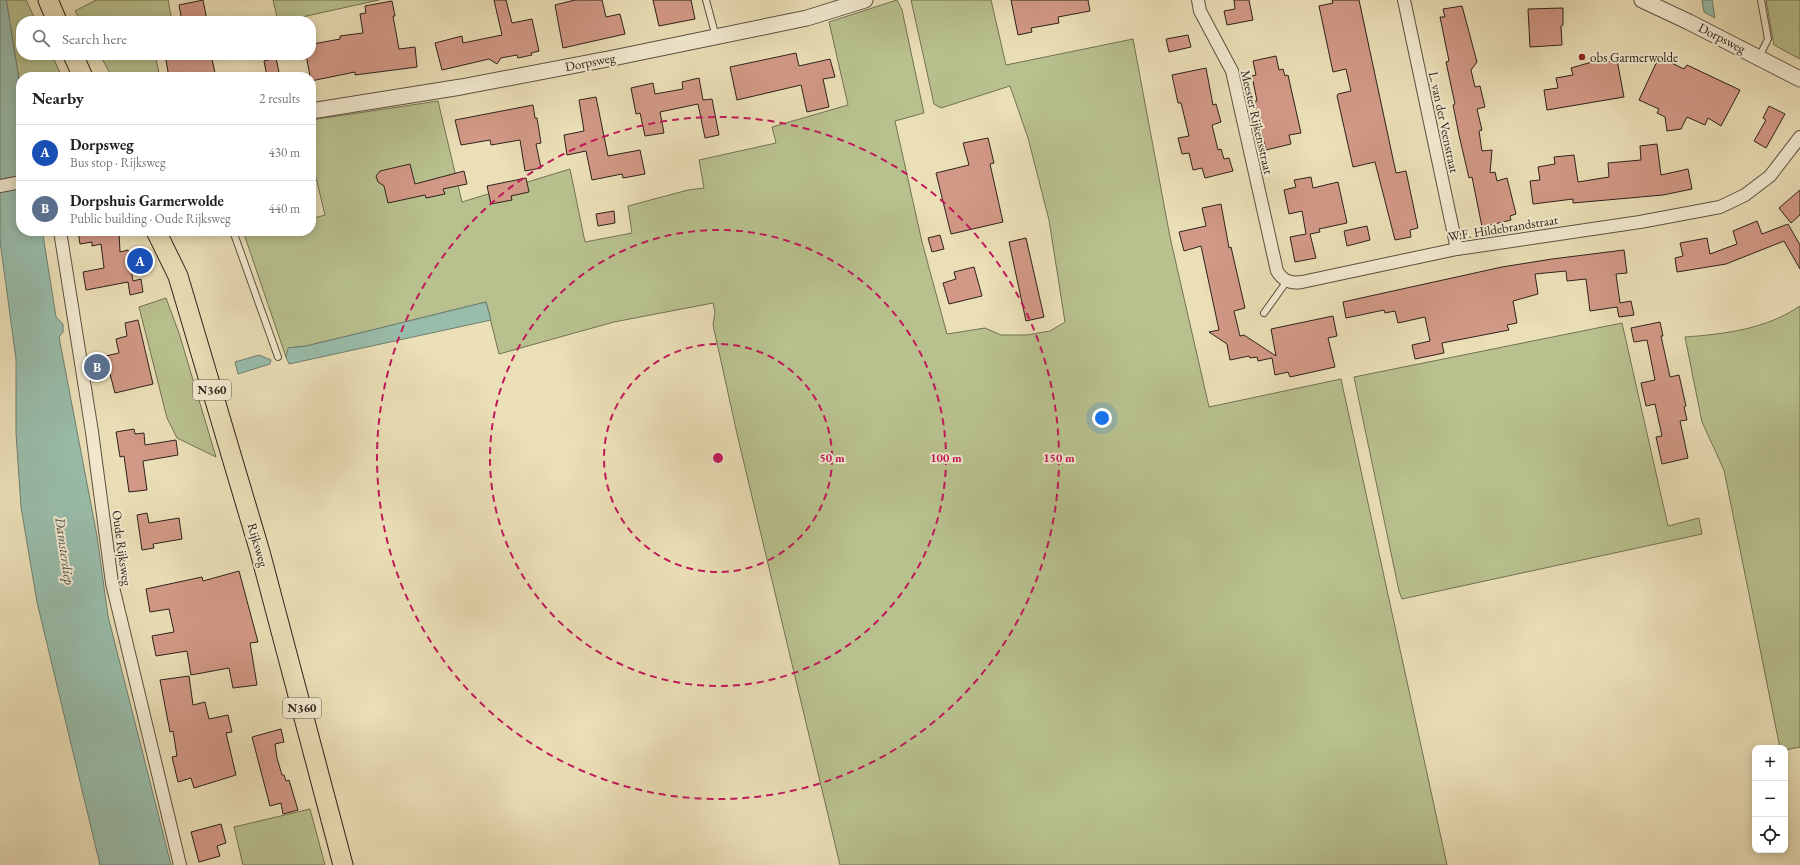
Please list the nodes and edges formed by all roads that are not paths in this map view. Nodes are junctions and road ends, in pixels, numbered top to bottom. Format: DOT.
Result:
graph roads {
  1 [pos="48,0"];
  2 [pos="706,0"];
  3 [pos="865,0"];
  4 [pos="1198,0"];
  5 [pos="1404,0"];
  6 [pos="1642,0"];
  7 [pos="1761,0"];
  8 [pos="55,16"];
  9 [pos="716,36"];
  10 [pos="1759,57"];
  11 [pos="75,60"];
  12 [pos="81,72"];
  13 [pos="1800,79"];
  14 [pos="316,110"];
  15 [pos="1800,137"];
  16 [pos="16,183"];
  17 [pos="0,186"];
  18 [pos="61,236"];
  19 [pos="158,236"];
  20 [pos="235,236"];
  21 [pos="1457,249"];
  22 [pos="1287,281"];
  23 [pos="1264,313"];
  24 [pos="278,357"];
  25 [pos="180,865"];
  26 [pos="343,865"];
  1 -- 8 [label="main road"];
  2 -- 9 [label="lane"];
  3 -- 9 [label="street, Dorpsweg"];
  4 -- 22 [label="street, Meester Rijkensstraat"];
  5 -- 21 [label="street, L. van der Veenstraat"];
  6 -- 10 [label="street, Dorpsweg"];
  7 -- 10 [label="lane"];
  9 -- 14 [label="street, Dorpsweg"];
  10 -- 13 [label="street, Dorpsweg"];
  11 -- 12 [label="main road"];
  15 -- 21 [label="street, W.F. Hildebrandstraat"];
  16 -- 17 [label="street"];
  18 -- 25 [label="street, Oude Rijksweg"];
  19 -- 26 [label="main road, Rijksweg / N360"];
  20 -- 24 [label="lane"];
  21 -- 22 [label="street, W.F. Hildebrandstraat"];
  22 -- 23 [label="lane"];
}
